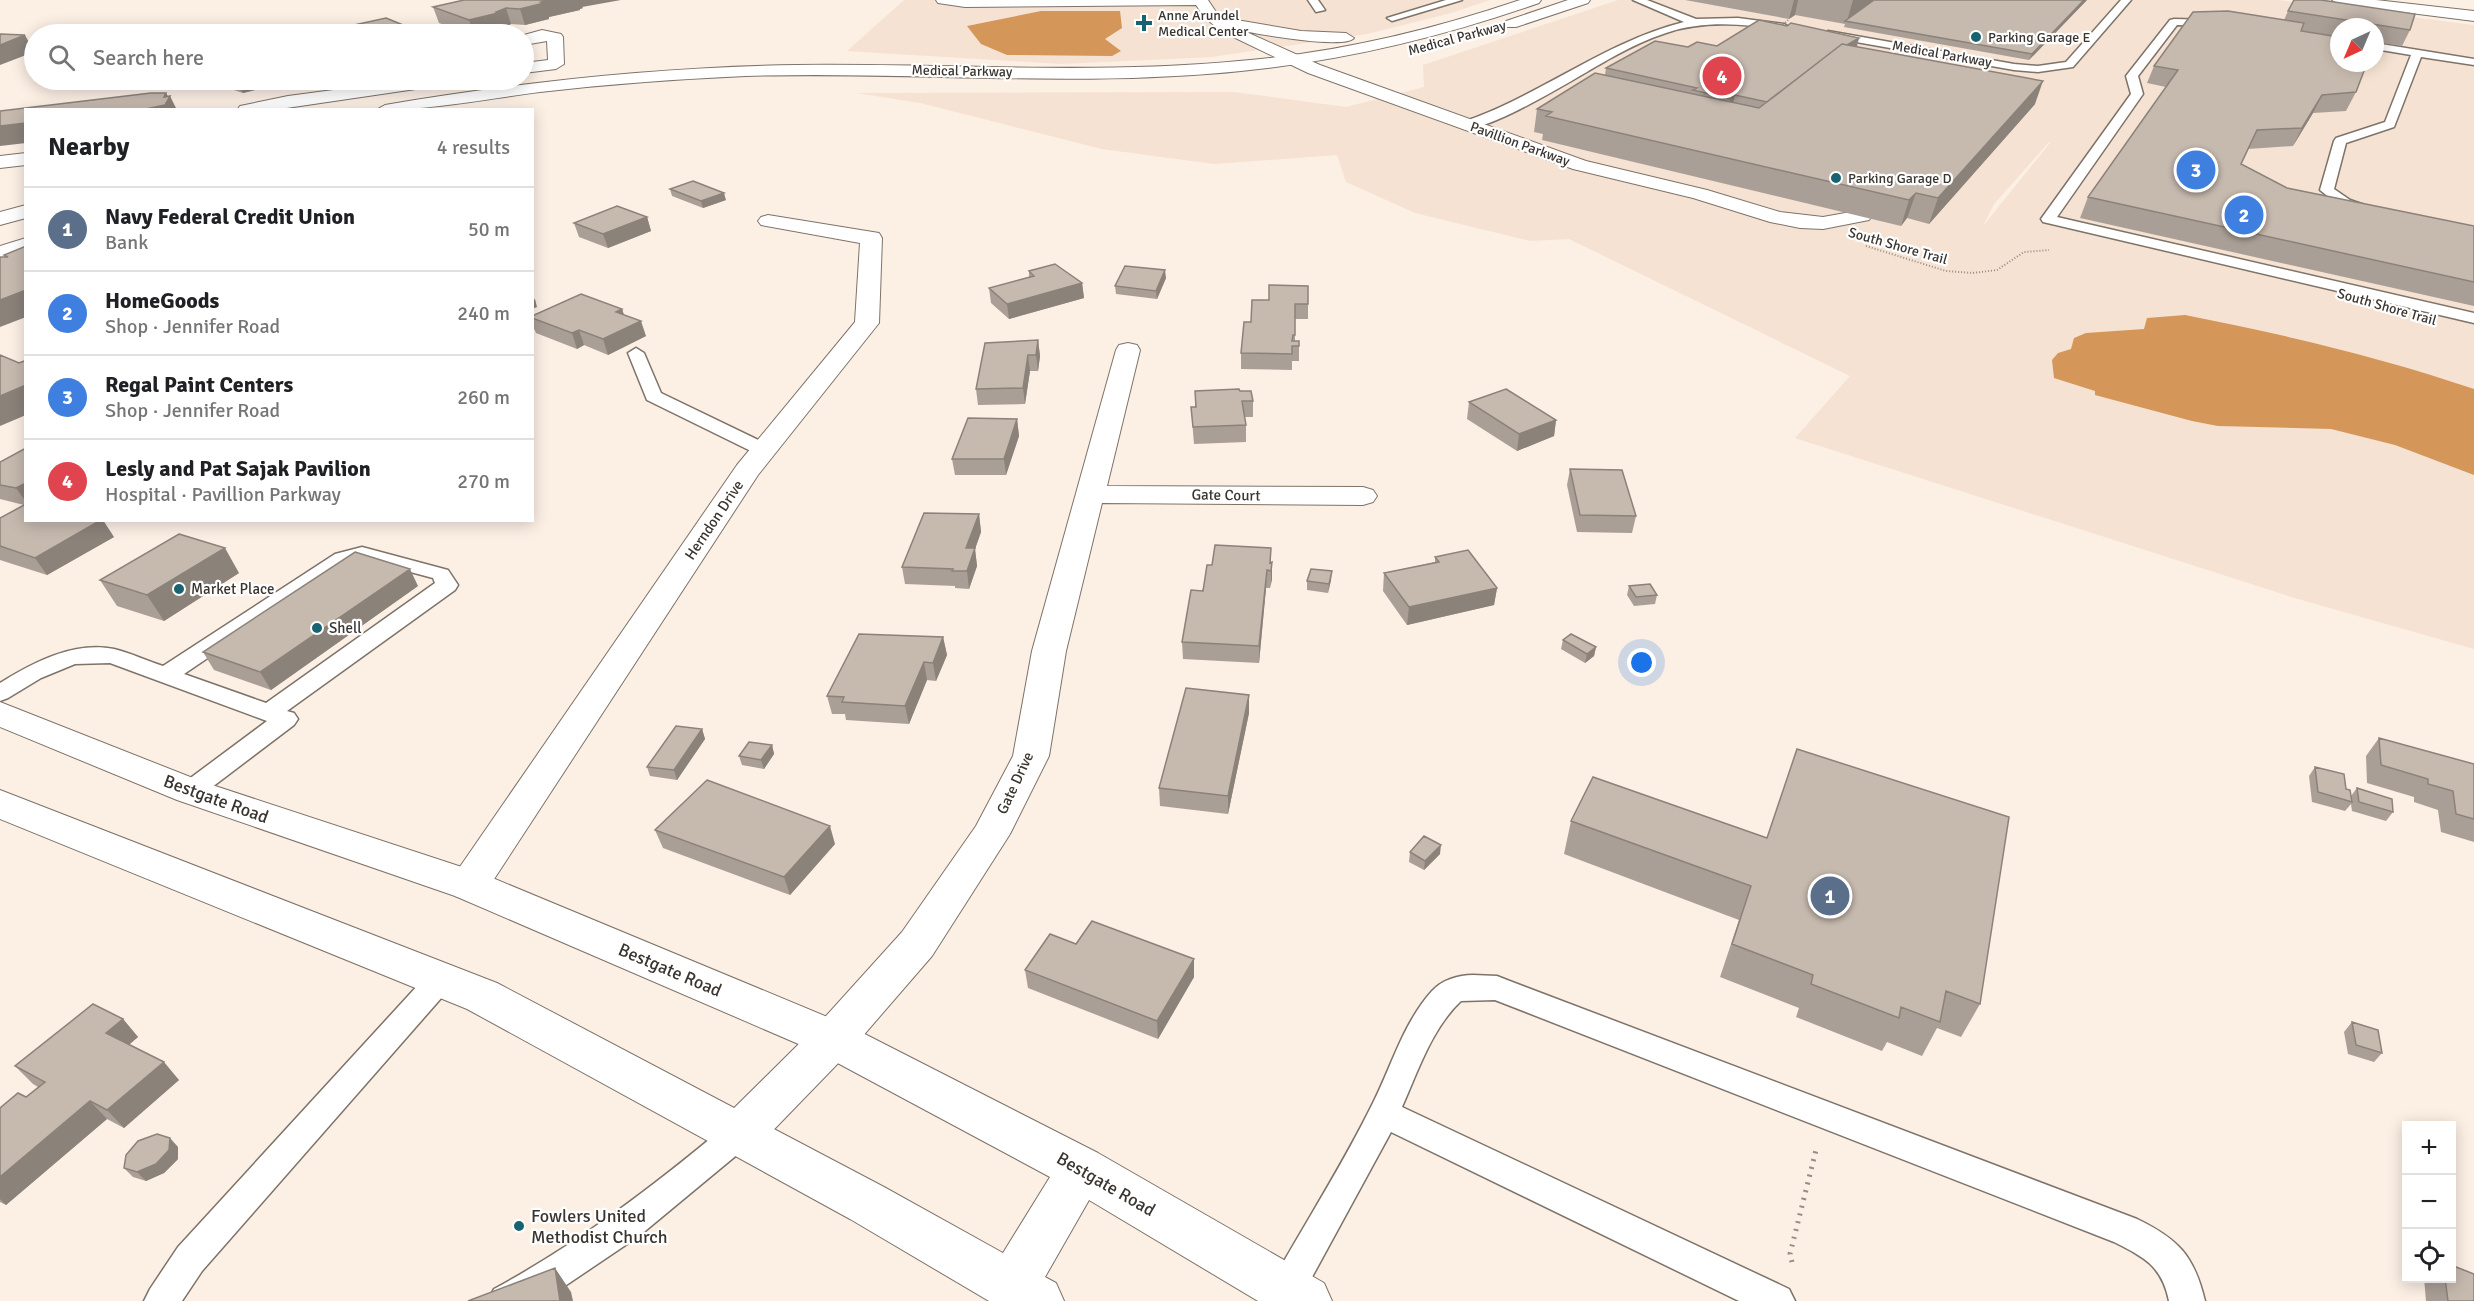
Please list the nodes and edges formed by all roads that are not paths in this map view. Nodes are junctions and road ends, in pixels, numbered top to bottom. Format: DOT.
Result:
graph roads {
  1 [pos="943,0"];
  2 [pos="1201,0"];
  3 [pos="1209,0"];
  4 [pos="1313,0"];
  5 [pos="1457,0"];
  6 [pos="1534,0"];
  7 [pos="1583,0"];
  8 [pos="1638,0"];
  9 [pos="2126,0"];
  10 [pos="2339,0"];
  11 [pos="1320,10"];
  12 [pos="2474,16"];
  13 [pos="1392,18"];
  14 [pos="1219,22"];
  15 [pos="1689,23"];
  16 [pos="1791,23"];
  17 [pos="2230,23"];
  18 [pos="1815,32"];
  19 [pos="1425,34"];
  20 [pos="534,37"];
  21 [pos="1698,37"];
  22 [pos="1629,43"];
  23 [pos="1651,48"];
  24 [pos="2384,48"];
  25 [pos="1954,51"];
  26 [pos="2417,53"];
  27 [pos="1293,60"];
  28 [pos="2474,62"];
  29 [pos="534,67"];
  30 [pos="1314,69"];
  31 [pos="1940,70"];
  32 [pos="534,87"];
  33 [pos="320,90"];
  34 [pos="383,90"];
  35 [pos="514,90"];
  36 [pos="292,105"];
  37 [pos="264,108"];
  38 [pos="398,108"];
  39 [pos="483,108"];
  40 [pos="1467,125"];
  41 [pos="24,159"];
  42 [pos="0,162"];
  43 [pos="24,194"];
  44 [pos="0,201"];
  45 [pos="24,212"];
  46 [pos="2378,214"];
  47 [pos="1862,216"];
  48 [pos="0,219"];
  49 [pos="768,221"];
  50 [pos="24,245"];
  51 [pos="0,253"];
  52 [pos="2474,318"];
  53 [pos="1128,350"];
  54 [pos="636,353"];
  55 [pos="764,450"];
  56 [pos="1089,494"];
  57 [pos="1364,496"];
  58 [pos="166,675"];
  59 [pos="0,693"];
  60 [pos="268,713"];
  61 [pos="0,714"];
  62 [pos="190,791"];
  63 [pos="0,804"];
  64 [pos="469,885"];
  65 [pos="440,980"];
  66 [pos="833,1039"];
  67 [pos="1384,1114"];
  68 [pos="739,1134"];
  69 [pos="1081,1169"];
  70 [pos="1296,1295"];
  71 [pos="1017,1296"];
  72 [pos="162,1301"];
  73 [pos="506,1301"];
  74 [pos="1777,1301"];
  75 [pos="2187,1301"];
  1 -- 2 [label="main road"];
  2 -- 3 [label="lane"];
  2 -- 14 [label="main road, Pavillion Parkway"];
  4 -- 11 [label="lane"];
  5 -- 13 [label="lane"];
  6 -- 19 [label="main road, Medical Parkway"];
  7 -- 30 [label="main road, Medical Parkway"];
  8 -- 15 [label="lane"];
  9 -- 25 [label="lane, Medical Parkway"];
  10 -- 12 [label="main road"];
  14 -- 19 [label="main road"];
  14 -- 27 [label="main road, Pavillion Parkway"];
  15 -- 16 [label="lane"];
  15 -- 21 [label="lane"];
  15 -- 22 [label="lane"];
  17 -- 52 [label="lane"];
  18 -- 25 [label="lane, Medical Parkway"];
  19 -- 27 [label="main road, Medical Parkway"];
  20 -- 29 [label="main road"];
  22 -- 23 [label="lane"];
  22 -- 40 [label="lane"];
  24 -- 26 [label="lane"];
  25 -- 31 [label="lane"];
  26 -- 28 [label="lane"];
  26 -- 46 [label="lane"];
  27 -- 30 [label="main road, Pavillion Parkway"];
  27 -- 32 [label="main road, Medical Parkway"];
  30 -- 39 [label="main road, Medical Parkway"];
  30 -- 40 [label="main road, Pavillion Parkway"];
  33 -- 36 [label="main road"];
  34 -- 36 [label="main road"];
  35 -- 38 [label="main road, Medical Parkway"];
  36 -- 37 [label="main road"];
  40 -- 47 [label="main road, Pavillion Parkway"];
  41 -- 42 [label="main road"];
  43 -- 44 [label="main road"];
  45 -- 48 [label="main road"];
  49 -- 55 [label="main road, Herndon Drive"];
  50 -- 51 [label="main road"];
  53 -- 56 [label="main road, Gate Drive"];
  54 -- 55 [label="lane"];
  55 -- 64 [label="main road, Herndon Drive"];
  56 -- 57 [label="main road, Gate Court"];
  56 -- 66 [label="main road, Gate Drive"];
  58 -- 59 [label="lane"];
  58 -- 60 [label="lane"];
  58 -- 60 [label="lane"];
  60 -- 62 [label="lane"];
  61 -- 62 [label="main road, Bestgate Road"];
  62 -- 64 [label="main road, Bestgate Road"];
  63 -- 65 [label="main road"];
  64 -- 66 [label="main road, Bestgate Road"];
  65 -- 68 [label="main road"];
  65 -- 72 [label="lane"];
  66 -- 68 [label="main road, Gate Drive"];
  66 -- 69 [label="main road, Bestgate Road"];
  67 -- 70 [label="lane"];
  67 -- 74 [label="lane"];
  67 -- 75 [label="lane"];
  68 -- 71 [label="main road"];
  68 -- 73 [label="lane"];
  69 -- 70 [label="main road, Bestgate Road"];
  69 -- 71 [label="main road"];
}
